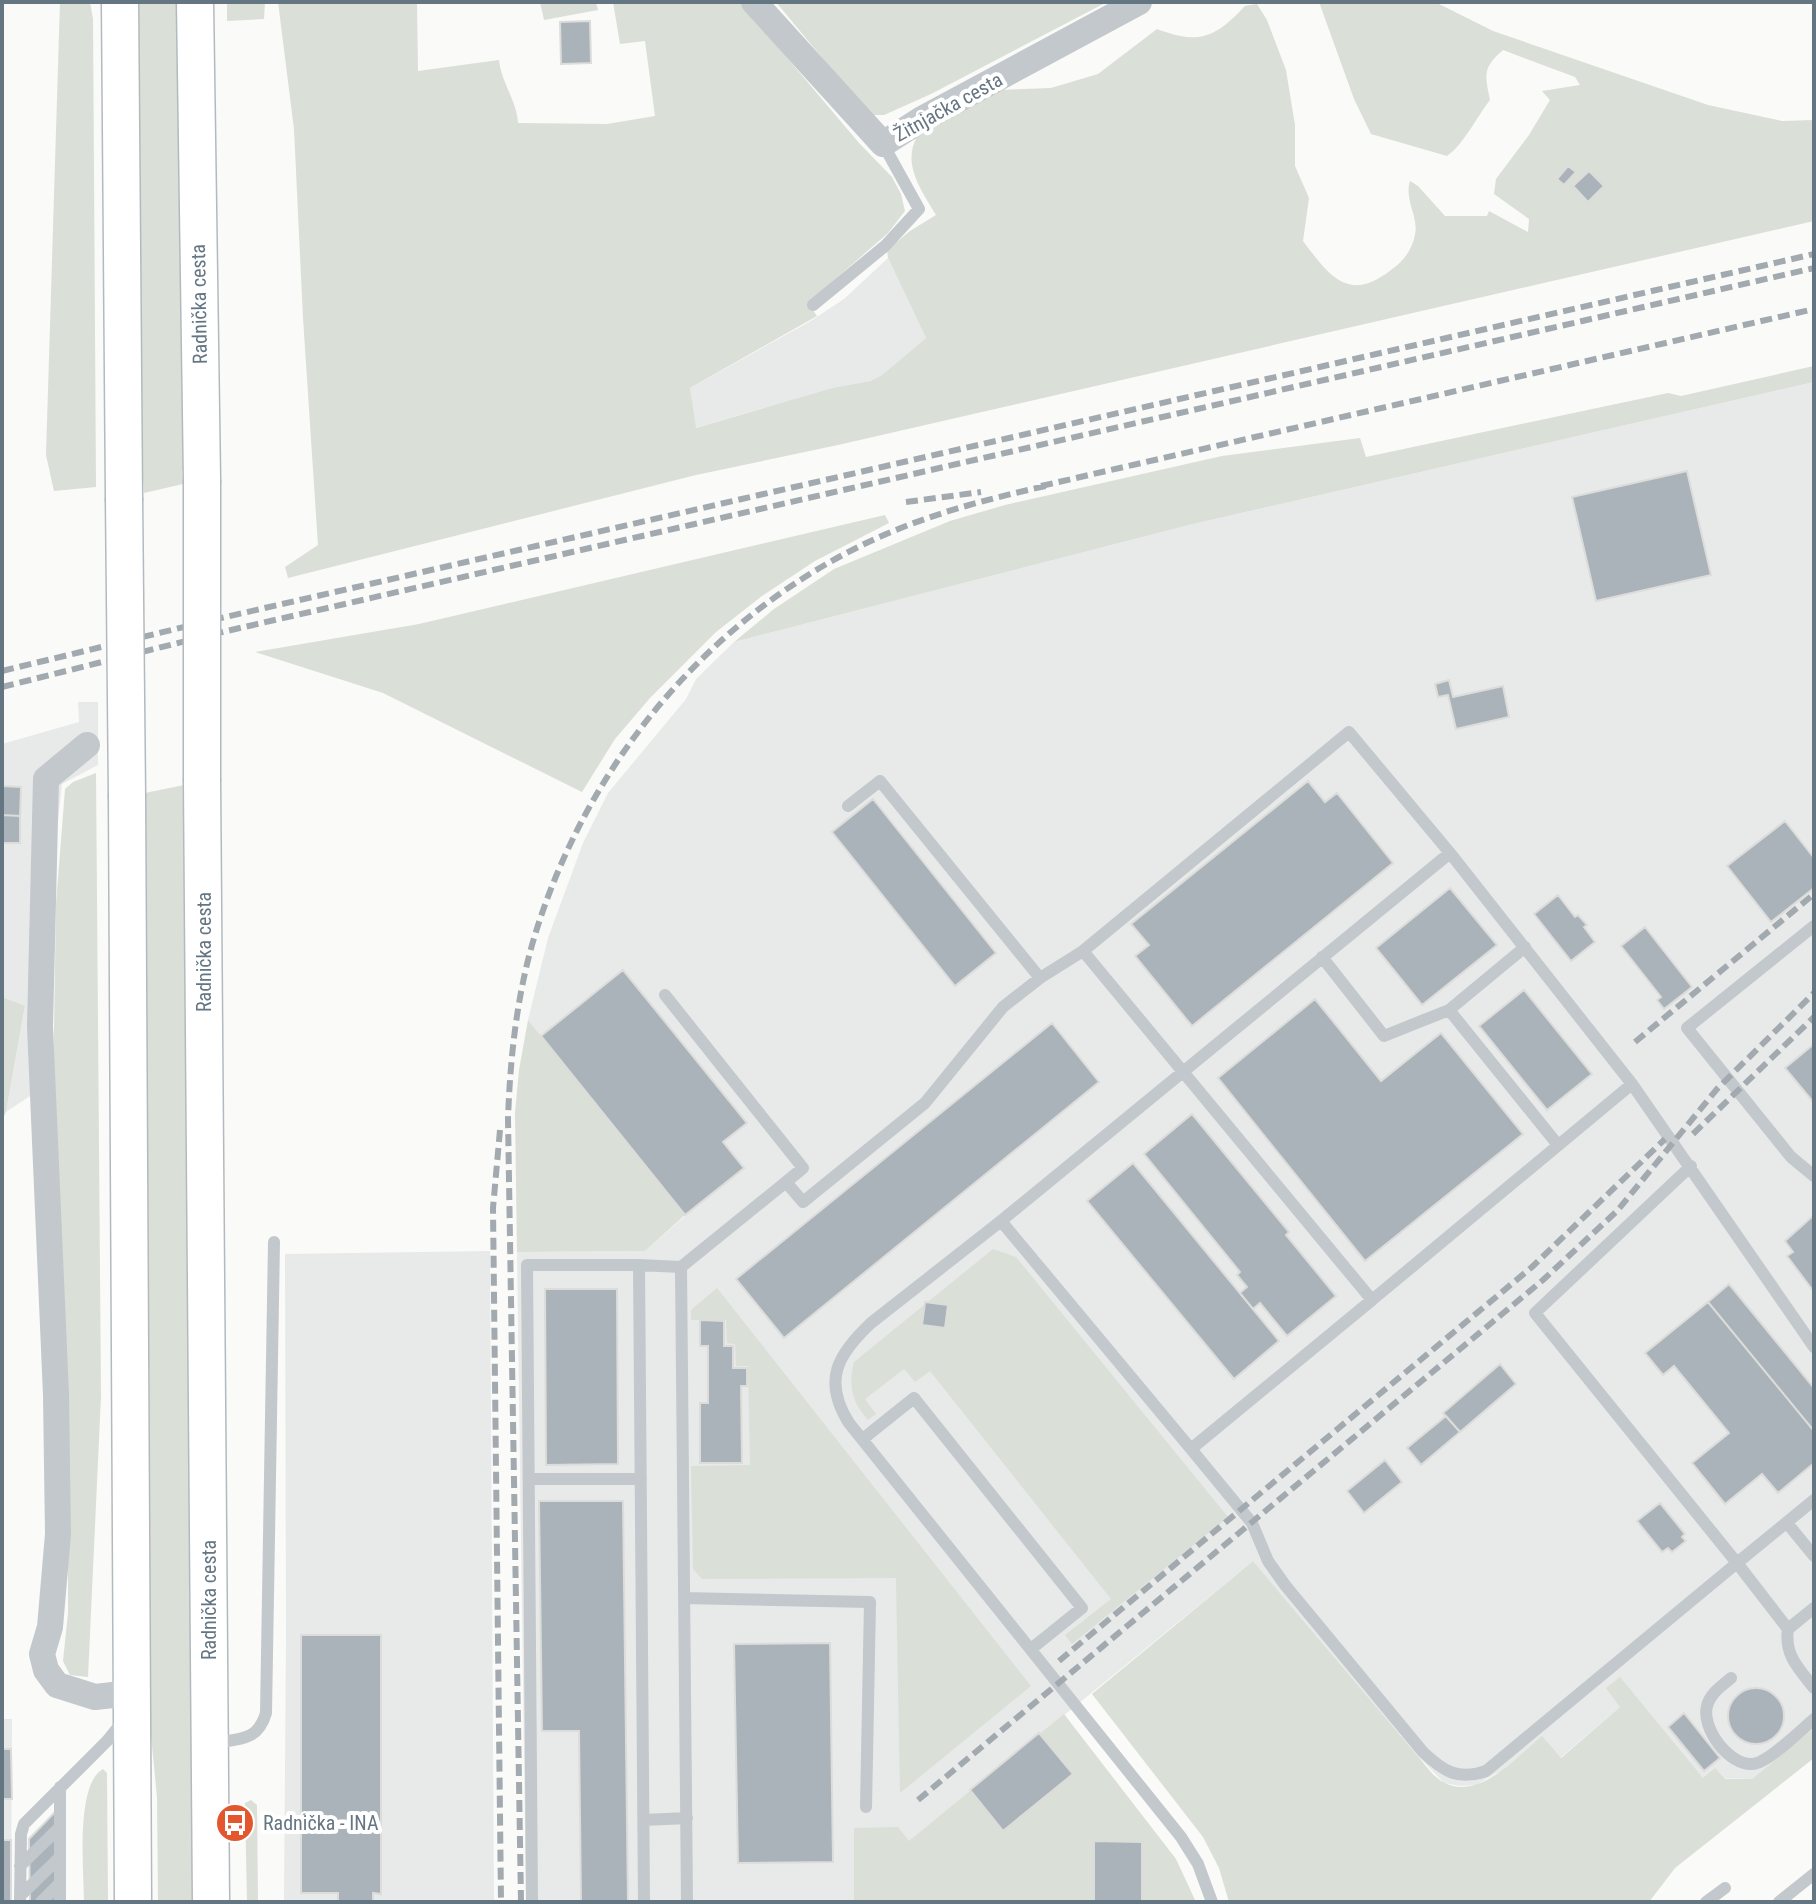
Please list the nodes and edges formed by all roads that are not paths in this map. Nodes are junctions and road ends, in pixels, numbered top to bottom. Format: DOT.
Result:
graph roads {
  1 [pos="120,2"];
  2 [pos="195,2"];
  3 [pos="754,2"];
  4 [pos="1139,2"];
  5 [pos="883,144"];
  6 [pos="813,305"];
  7 [pos="87,745"];
  8 [pos="848,806"];
  9 [pos="1450,853"];
  10 [pos="1814,926"];
  11 [pos="1525,947"];
  12 [pos="1083,951"];
  13 [pos="1322,957"];
  14 [pos="1040,978"];
  15 [pos="665,995"];
  16 [pos="1449,1010"];
  17 [pos="1183,1072"];
  18 [pos="1632,1084"];
  19 [pos="1558,1145"];
  20 [pos="1691,1166"];
  21 [pos="1814,1176"];
  22 [pos="786,1182"];
  23 [pos="1001,1221"];
  24 [pos="274,1242"];
  25 [pos="639,1265"];
  26 [pos="681,1267"];
  27 [pos="1372,1300"];
  28 [pos="1814,1347"];
  29 [pos="864,1438"];
  30 [pos="1191,1449"];
  31 [pos="529,1479"];
  32 [pos="641,1479"];
  33 [pos="1814,1500"];
  34 [pos="1787,1523"];
  35 [pos="1814,1556"];
  36 [pos="1737,1563"];
  37 [pos="684,1598"];
  38 [pos="1814,1608"];
  39 [pos="1788,1629"];
  40 [pos="1031,1649"];
  41 [pos="1731,1678"];
  42 [pos="1814,1688"];
  43 [pos="131,1702"];
  44 [pos="1814,1719"];
  45 [pos="211,1744"];
  46 [pos="60,1787"];
  47 [pos="866,1807"];
  48 [pos="687,1818"];
  49 [pos="644,1820"];
  50 [pos="60,1827"];
  51 [pos="60,1857"];
  52 [pos="20,1866"];
  53 [pos="1814,1874"];
  54 [pos="60,1883"];
  55 [pos="1725,1888"];
  56 [pos="20,1899"];
  57 [pos="41,1902"];
  58 [pos="60,1902"];
  59 [pos="133,1902"];
  60 [pos="211,1902"];
  61 [pos="532,1902"];
  62 [pos="644,1902"];
  63 [pos="687,1902"];
  64 [pos="1212,1902"];
  65 [pos="1706,1902"];
  66 [pos="1779,1902"];
  1 -- 43 [label="main road, bridge"];
  2 -- 45 [label="main road, Radnička cesta, bridge"];
  3 -- 5 [label="street, Žitnjačka cesta"];
  4 -- 5 [label="street, Žitnjačka cesta"];
  5 -- 6 [label="lane"];
  7 -- 43 [label="street"];
  8 -- 14 [label="lane"];
  9 -- 11 [label="lane"];
  9 -- 12 [label="lane"];
  9 -- 13 [label="lane"];
  10 -- 21 [label="lane"];
  11 -- 16 [label="lane"];
  11 -- 18 [label="lane"];
  12 -- 14 [label="lane"];
  12 -- 17 [label="lane"];
  13 -- 16 [label="lane"];
  13 -- 17 [label="lane"];
  14 -- 22 [label="lane"];
  15 -- 22 [label="lane"];
  16 -- 19 [label="lane"];
  17 -- 23 [label="lane"];
  17 -- 27 [label="lane"];
  18 -- 19 [label="lane"];
  18 -- 20 [label="lane"];
  19 -- 27 [label="lane"];
  20 -- 28 [label="lane"];
  20 -- 36 [label="lane"];
  22 -- 26 [label="lane"];
  23 -- 29 [label="lane"];
  23 -- 30 [label="lane"];
  24 -- 45 [label="lane"];
  25 -- 26 [label="lane"];
  25 -- 31 [label="lane"];
  25 -- 32 [label="lane"];
  26 -- 37 [label="lane"];
  27 -- 30 [label="lane"];
  29 -- 40 [label="lane"];
  29 -- 40 [label="lane"];
  30 -- 36 [label="lane"];
  31 -- 32 [label="lane"];
  31 -- 61 [label="lane"];
  32 -- 49 [label="lane"];
  33 -- 34 [label="lane"];
  34 -- 35 [label="lane"];
  34 -- 36 [label="lane"];
  36 -- 39 [label="lane"];
  37 -- 47 [label="lane"];
  37 -- 48 [label="lane"];
  38 -- 39 [label="lane"];
  39 -- 42 [label="lane"];
  40 -- 64 [label="lane"];
  41 -- 44 [label="lane"];
  43 -- 46 [label="lane"];
  43 -- 59 [label="main road"];
  45 -- 60 [label="main road, Radnička cesta"];
  46 -- 50 [label="lane"];
  46 -- 52 [label="lane"];
  48 -- 49 [label="lane"];
  48 -- 63 [label="lane"];
  49 -- 62 [label="lane"];
  50 -- 51 [label="lane"];
  50 -- 52 [label="lane"];
  51 -- 54 [label="lane"];
  51 -- 56 [label="lane"];
  52 -- 56 [label="lane"];
  53 -- 66 [label="lane"];
  54 -- 57 [label="lane"];
  54 -- 58 [label="lane"];
  55 -- 65 [label="lane"];
}
